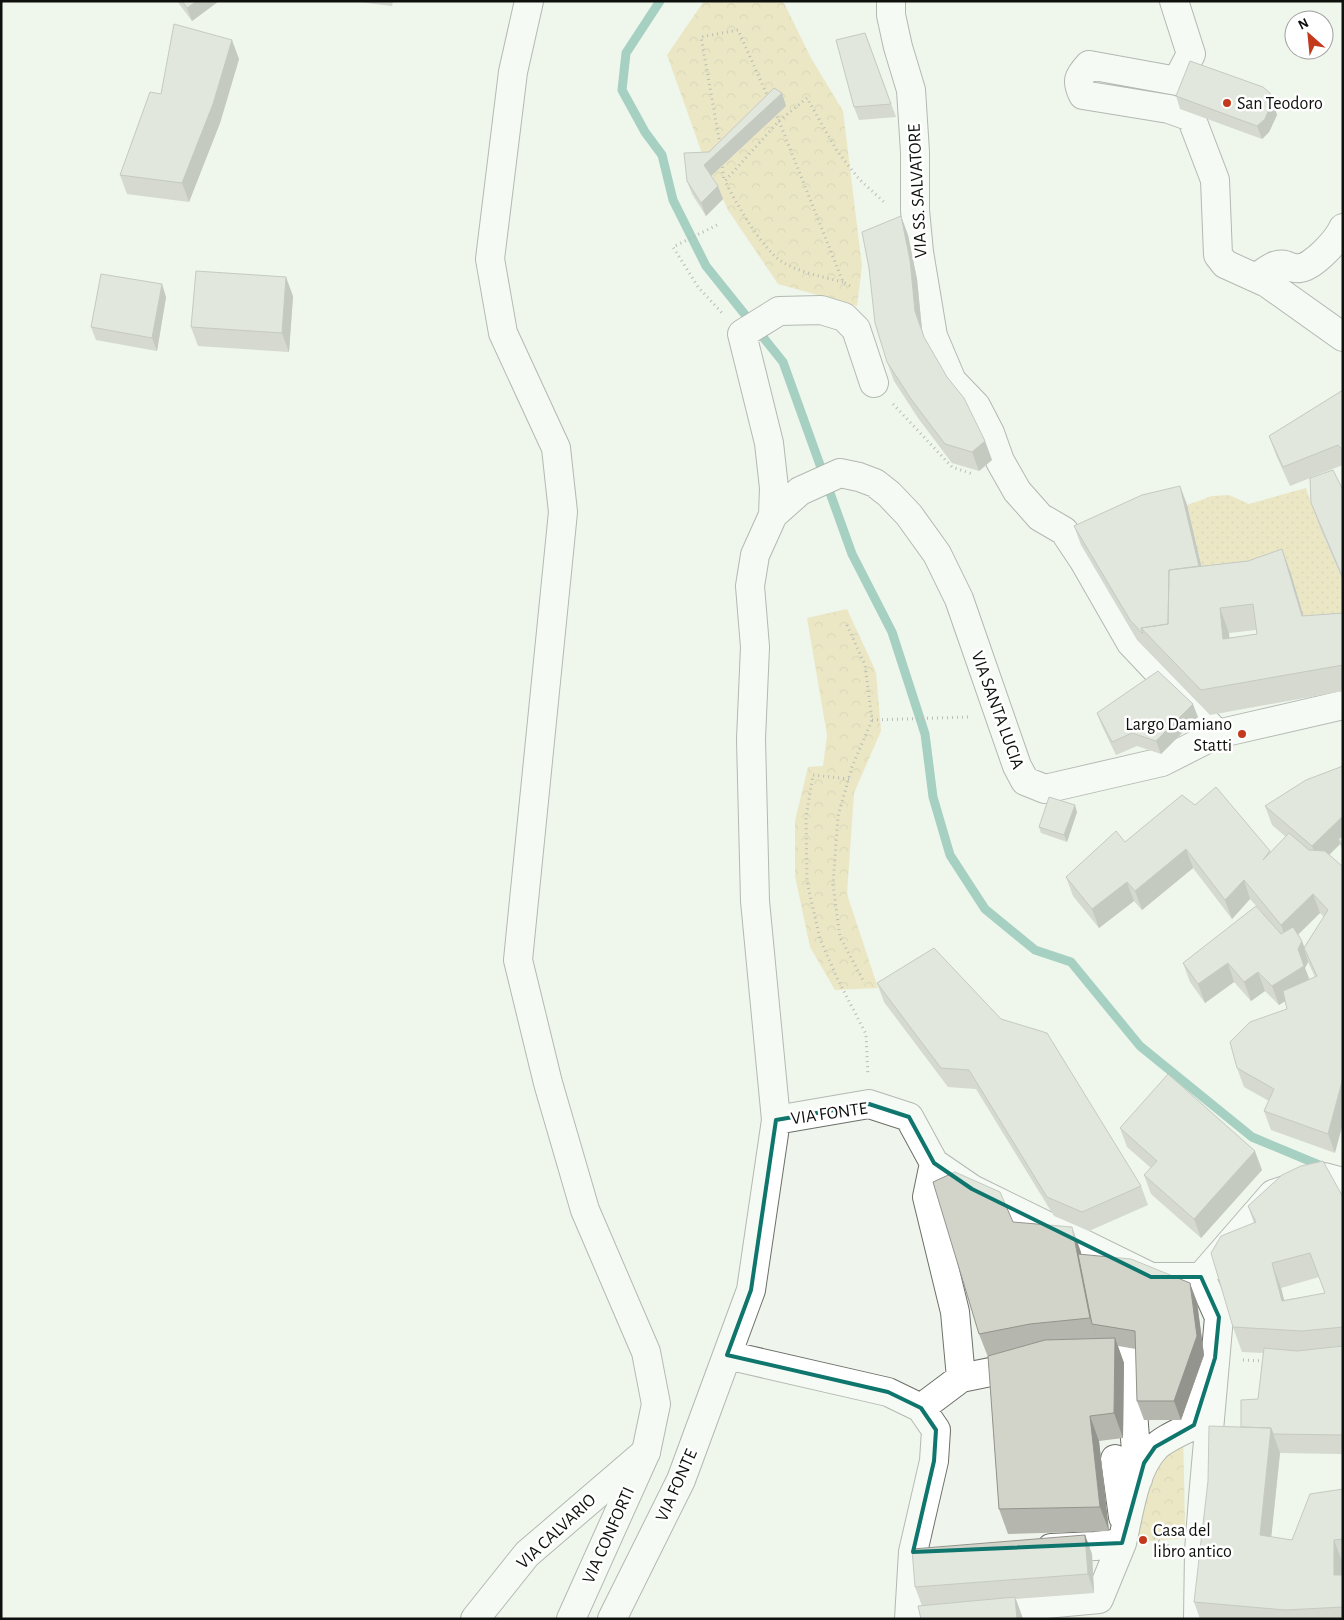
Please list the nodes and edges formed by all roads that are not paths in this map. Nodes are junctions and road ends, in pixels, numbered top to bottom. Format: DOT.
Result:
graph roads {
  1 [pos="529,1"];
  2 [pos="891,1"];
  3 [pos="1174,1"];
  4 [pos="1343,228"];
  5 [pos="1257,277"];
  6 [pos="1343,337"];
  7 [pos="884,391"];
  8 [pos="773,515"];
  9 [pos="1343,705"];
  10 [pos="1217,734"];
  11 [pos="776,1120"];
  12 [pos="934,1163"];
  13 [pos="1343,1182"];
  14 [pos="1201,1277"];
  15 [pos="727,1355"];
  16 [pos="1215,1358"];
  17 [pos="961,1378"];
  18 [pos="921,1408"];
  19 [pos="646,1452"];
  20 [pos="1115,1459"];
  21 [pos="1138,1481"];
  22 [pos="1124,1538"];
  23 [pos="1028,1548"];
  24 [pos="1189,1548"];
  25 [pos="941,1551"];
  26 [pos="912,1552"];
  27 [pos="1044,1612"];
  28 [pos="909,1618"];
  29 [pos="475,1619"];
  30 [pos="571,1619"];
  31 [pos="612,1619"];
  32 [pos="1186,1619"];
  33 [pos="1198,1619"];
  1 -- 19 [label="street, VIA CONFORTI"];
  2 -- 10 [label="street, VIA SS. SALVATORE"];
  3 -- 5 [label="street"];
  4 -- 5 [label="street"];
  5 -- 6 [label="street"];
  7 -- 8 [label="street"];
  8 -- 10 [label="street, VIA SANTA LUCIA"];
  8 -- 11 [label="street"];
  9 -- 10 [label="street, VIA SANTA LUCIA"];
  11 -- 12 [label="street, VIA FONTE"];
  11 -- 15 [label="street, VIA FONTE"];
  12 -- 14 [label="street, VIA FONTE"];
  12 -- 17 [label="street"];
  13 -- 14 [label="street"];
  14 -- 16 [label="street"];
  15 -- 18 [label="street"];
  15 -- 31 [label="street, VIA FONTE"];
  16 -- 21 [label="street"];
  16 -- 24 [label="street"];
  17 -- 18 [label="street"];
  17 -- 21 [label="street"];
  18 -- 26 [label="street"];
  19 -- 29 [label="street, VIA CALVARIO"];
  19 -- 30 [label="street, VIA CONFORTI"];
  20 -- 22 [label="street"];
  21 -- 22 [label="street"];
  22 -- 23 [label="street"];
  22 -- 27 [label="street"];
  24 -- 32 [label="street"];
  24 -- 33 [label="street"];
  25 -- 26 [label="street"];
  26 -- 28 [label="street"];
  27 -- 28 [label="street"];
}
